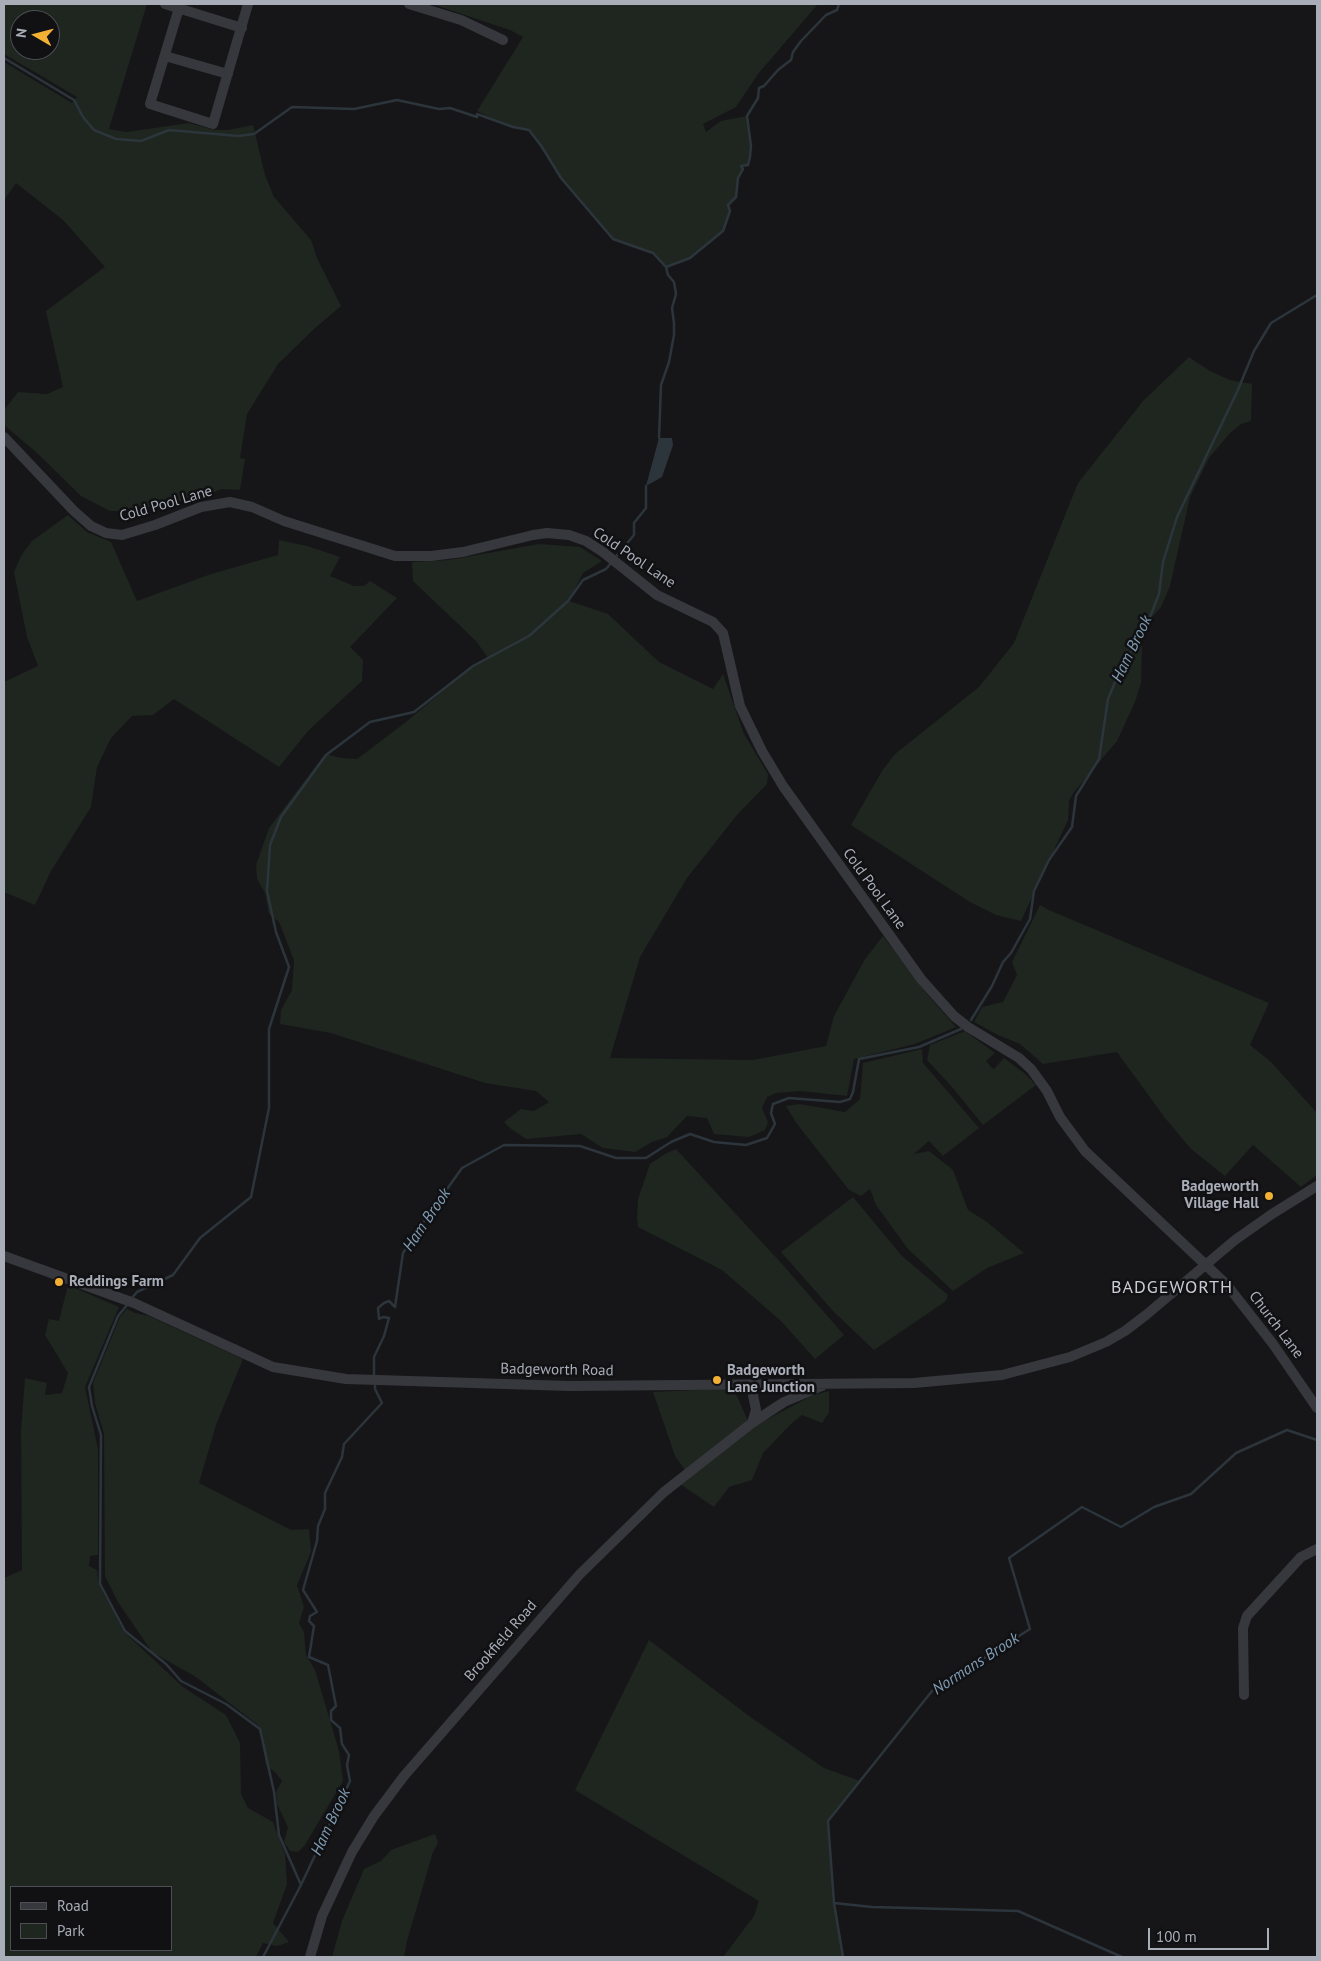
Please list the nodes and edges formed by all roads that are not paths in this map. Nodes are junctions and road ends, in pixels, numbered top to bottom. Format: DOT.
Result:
graph roads {
  1 [pos="164,4"];
  2 [pos="248,4"];
  3 [pos="409,4"];
  4 [pos="179,8"];
  5 [pos="242,28"];
  6 [pos="503,40"];
  7 [pos="165,56"];
  8 [pos="228,74"];
  9 [pos="4,437"];
  10 [pos="1317,1186"];
  11 [pos="4,1256"];
  12 [pos="1206,1265"];
  13 [pos="752,1385"];
  14 [pos="780,1385"];
  15 [pos="825,1385"];
  16 [pos="784,1402"];
  17 [pos="1317,1408"];
  18 [pos="752,1423"];
  19 [pos="1317,1549"];
  20 [pos="1244,1696"];
  21 [pos="310,1957"];
  1 -- 4 [label="street"];
  2 -- 5 [label="street"];
  3 -- 6 [label="street"];
  4 -- 5 [label="street"];
  4 -- 7 [label="street"];
  5 -- 8 [label="street"];
  7 -- 8 [label="street"];
  7 -- 8 [label="street"];
  9 -- 12 [label="street, Cold Pool Lane"];
  10 -- 12 [label="street, Badgeworth Road"];
  11 -- 13 [label="street, Badgeworth Road"];
  12 -- 15 [label="street, Badgeworth Road"];
  12 -- 17 [label="street, Church Lane"];
  13 -- 14 [label="street, Badgeworth Road"];
  13 -- 18 [label="street"];
  14 -- 15 [label="street, Badgeworth Road"];
  14 -- 16 [label="street"];
  15 -- 16 [label="street, Brookfield Road"];
  16 -- 18 [label="street, Brookfield Road"];
  18 -- 21 [label="street, Brookfield Road"];
  19 -- 20 [label="street"];
}
